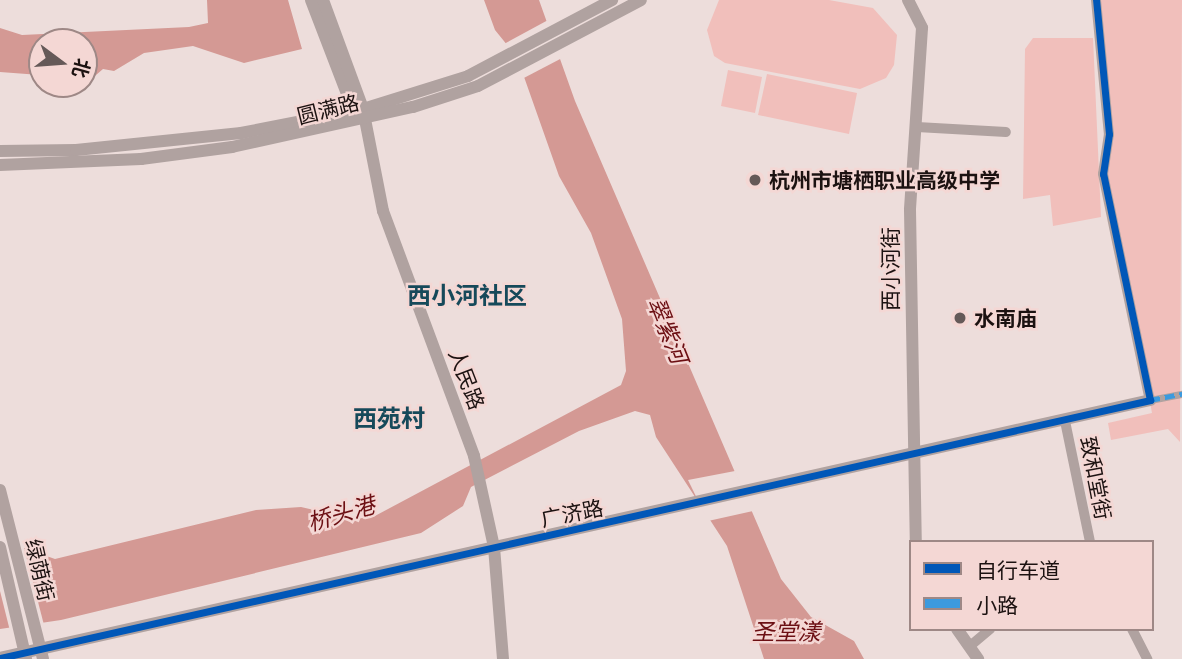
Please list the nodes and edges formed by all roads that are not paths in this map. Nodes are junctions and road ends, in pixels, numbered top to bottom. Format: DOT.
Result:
graph roads {
  1 [pos="311,0"];
  2 [pos="323,0"];
  3 [pos="612,0"];
  4 [pos="908,0"];
  5 [pos="1096,0"];
  6 [pos="636,3"];
  7 [pos="443,91"];
  8 [pos="358,112"];
  9 [pos="916,127"];
  10 [pos="1006,132"];
  11 [pos="0,150"];
  12 [pos="0,165"];
  13 [pos="1182,394"];
  14 [pos="1150,400"];
  15 [pos="1065,421"];
  16 [pos="911,450"];
  17 [pos="0,490"];
  18 [pos="916,540"];
  19 [pos="1090,540"];
  20 [pos="0,547"];
  21 [pos="494,547"];
  22 [pos="27,631"];
  23 [pos="959,631"];
  24 [pos="988,631"];
  25 [pos="1133,631"];
  26 [pos="970,646"];
  27 [pos="41,653"];
  28 [pos="25,656"];
  29 [pos="0,658"];
  30 [pos="503,659"];
  31 [pos="978,659"];
  32 [pos="1146,659"];
  1 -- 8 [label="street, 人民路"];
  2 -- 8 [label="street, 人民路"];
  3 -- 7 [label="street, 圆满路"];
  4 -- 9 [label="street, 西小河街"];
  5 -- 14 [label="street"];
  6 -- 7 [label="street, 圆满路"];
  7 -- 8 [label="street, 圆满路"];
  8 -- 11 [label="street, 圆满路"];
  8 -- 12 [label="street, 圆满路"];
  8 -- 21 [label="street, 人民路"];
  9 -- 10 [label="street"];
  9 -- 16 [label="street, 西小河街"];
  13 -- 14 [label="street, 广济路"];
  14 -- 15 [label="street, 广济路"];
  15 -- 16 [label="street, 广济路"];
  15 -- 19 [label="street, 致和堂街"];
  16 -- 18 [label="street, 西小河街"];
  16 -- 21 [label="street, 广济路"];
  17 -- 22 [label="main road, 绿荫街"];
  20 -- 22 [label="main road, 绿荫街"];
  21 -- 27 [label="street, 广济路"];
  21 -- 30 [label="street, 人民路"];
  22 -- 27 [label="main road, 绿荫街"];
  22 -- 28 [label="main road, 绿荫街"];
  23 -- 26 [label="street"];
  24 -- 26 [label="street"];
  25 -- 32 [label="street"];
  26 -- 31 [label="street"];
  27 -- 28 [label="street, 广济路"];
  28 -- 29 [label="street, 广济路"];
}
